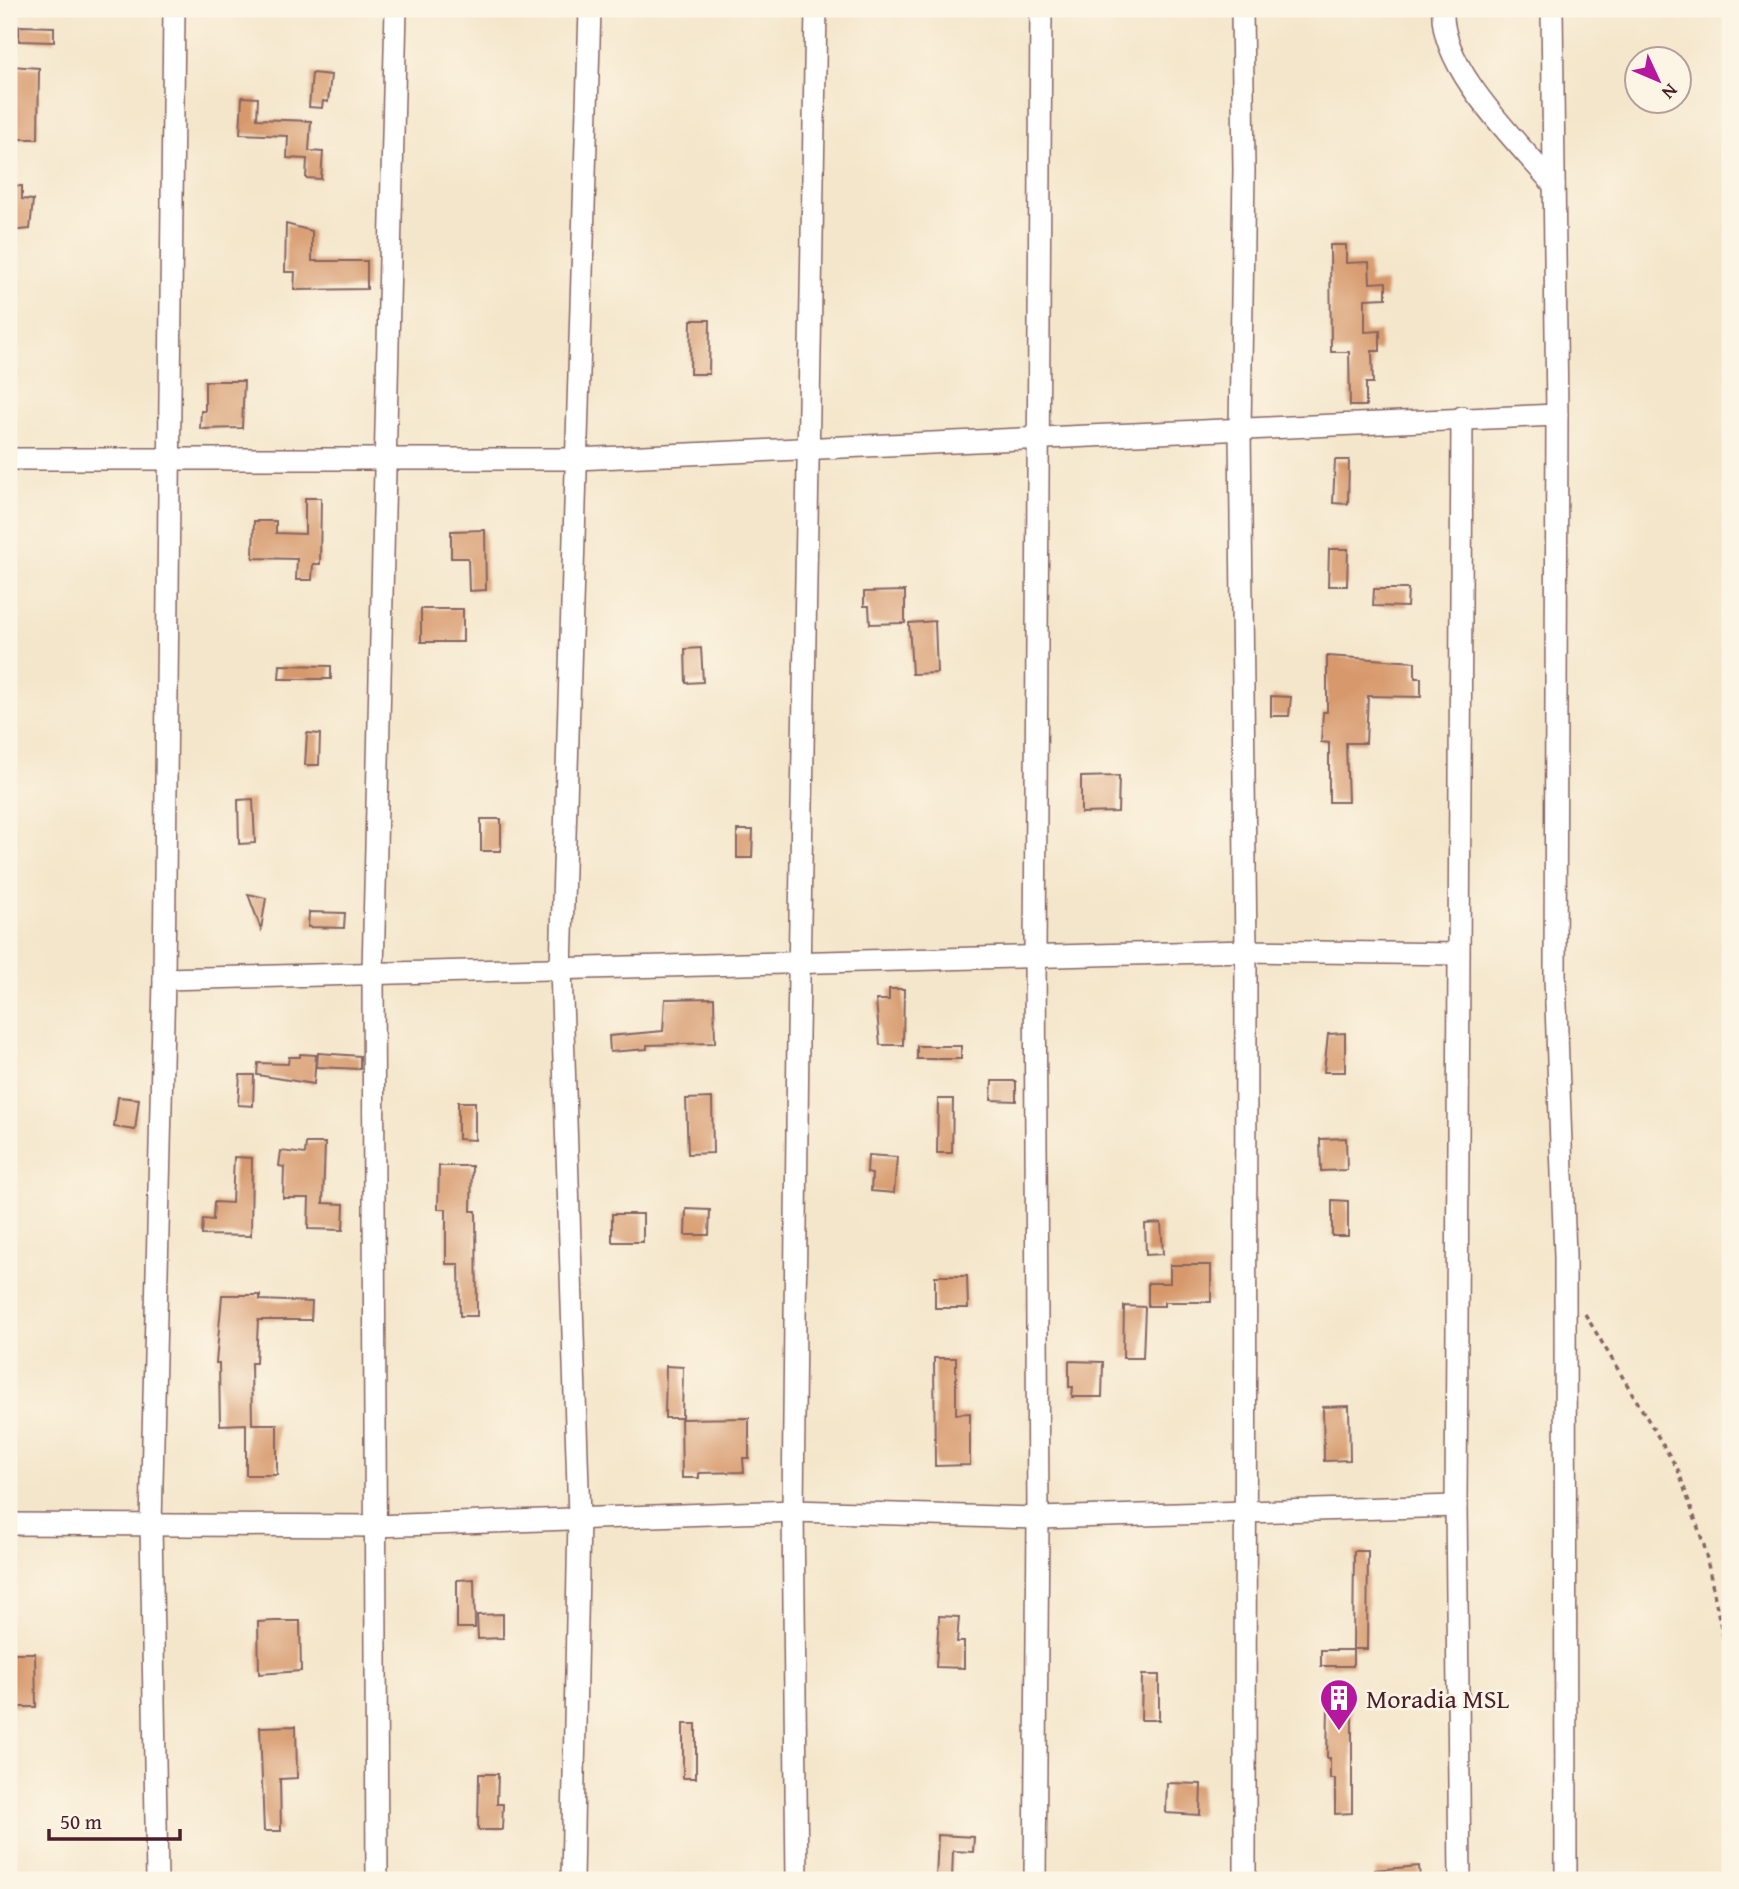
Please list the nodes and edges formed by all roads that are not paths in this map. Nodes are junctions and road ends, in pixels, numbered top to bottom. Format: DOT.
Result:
graph roads {
  1 [pos="174,9"];
  2 [pos="396,9"];
  3 [pos="590,9"];
  4 [pos="816,9"];
  5 [pos="1041,9"];
  6 [pos="1242,9"];
  7 [pos="1443,9"];
  8 [pos="1552,9"];
  9 [pos="1554,185"];
  10 [pos="1557,415"];
  11 [pos="1462,417"];
  12 [pos="1240,430"];
  13 [pos="1038,436"];
  14 [pos="809,447"];
  15 [pos="9,459"];
  16 [pos="386,459"];
  17 [pos="576,459"];
  18 [pos="169,461"];
  19 [pos="1246,951"];
  20 [pos="1458,954"];
  21 [pos="1035,957"];
  22 [pos="800,962"];
  23 [pos="561,968"];
  24 [pos="373,972"];
  25 [pos="164,979"];
  26 [pos="1456,1506"];
  27 [pos="793,1511"];
  28 [pos="1243,1511"];
  29 [pos="579,1517"];
  30 [pos="1038,1518"];
  31 [pos="9,1524"];
  32 [pos="151,1524"];
  33 [pos="376,1526"];
  34 [pos="157,1880"];
  35 [pos="377,1880"];
  36 [pos="572,1880"];
  37 [pos="797,1880"];
  38 [pos="1035,1880"];
  39 [pos="1245,1880"];
  40 [pos="1460,1880"];
  41 [pos="1566,1880"];
  1 -- 18 [label="street"];
  2 -- 16 [label="street"];
  3 -- 17 [label="street"];
  4 -- 14 [label="street"];
  5 -- 13 [label="street"];
  6 -- 12 [label="street"];
  7 -- 9 [label="street"];
  8 -- 9 [label="street"];
  9 -- 10 [label="street"];
  10 -- 11 [label="street"];
  10 -- 41 [label="street"];
  11 -- 12 [label="street"];
  11 -- 20 [label="street"];
  12 -- 13 [label="street"];
  12 -- 19 [label="street"];
  13 -- 14 [label="street"];
  13 -- 21 [label="street"];
  14 -- 17 [label="street"];
  14 -- 22 [label="street"];
  15 -- 18 [label="street"];
  16 -- 17 [label="street"];
  16 -- 18 [label="street"];
  16 -- 24 [label="street"];
  17 -- 23 [label="street"];
  18 -- 25 [label="street"];
  19 -- 20 [label="street"];
  19 -- 21 [label="street"];
  19 -- 28 [label="street"];
  20 -- 26 [label="street"];
  21 -- 22 [label="street"];
  21 -- 30 [label="street"];
  22 -- 23 [label="street"];
  22 -- 27 [label="street"];
  23 -- 24 [label="street"];
  23 -- 29 [label="street"];
  24 -- 25 [label="street"];
  24 -- 33 [label="street"];
  25 -- 32 [label="street"];
  26 -- 28 [label="street"];
  26 -- 40 [label="street"];
  27 -- 29 [label="street"];
  27 -- 30 [label="street"];
  27 -- 37 [label="street"];
  28 -- 30 [label="street"];
  28 -- 39 [label="street"];
  29 -- 33 [label="street"];
  29 -- 36 [label="street"];
  30 -- 38 [label="street"];
  31 -- 32 [label="street"];
  32 -- 33 [label="street"];
  32 -- 34 [label="street"];
  33 -- 35 [label="street"];
}
